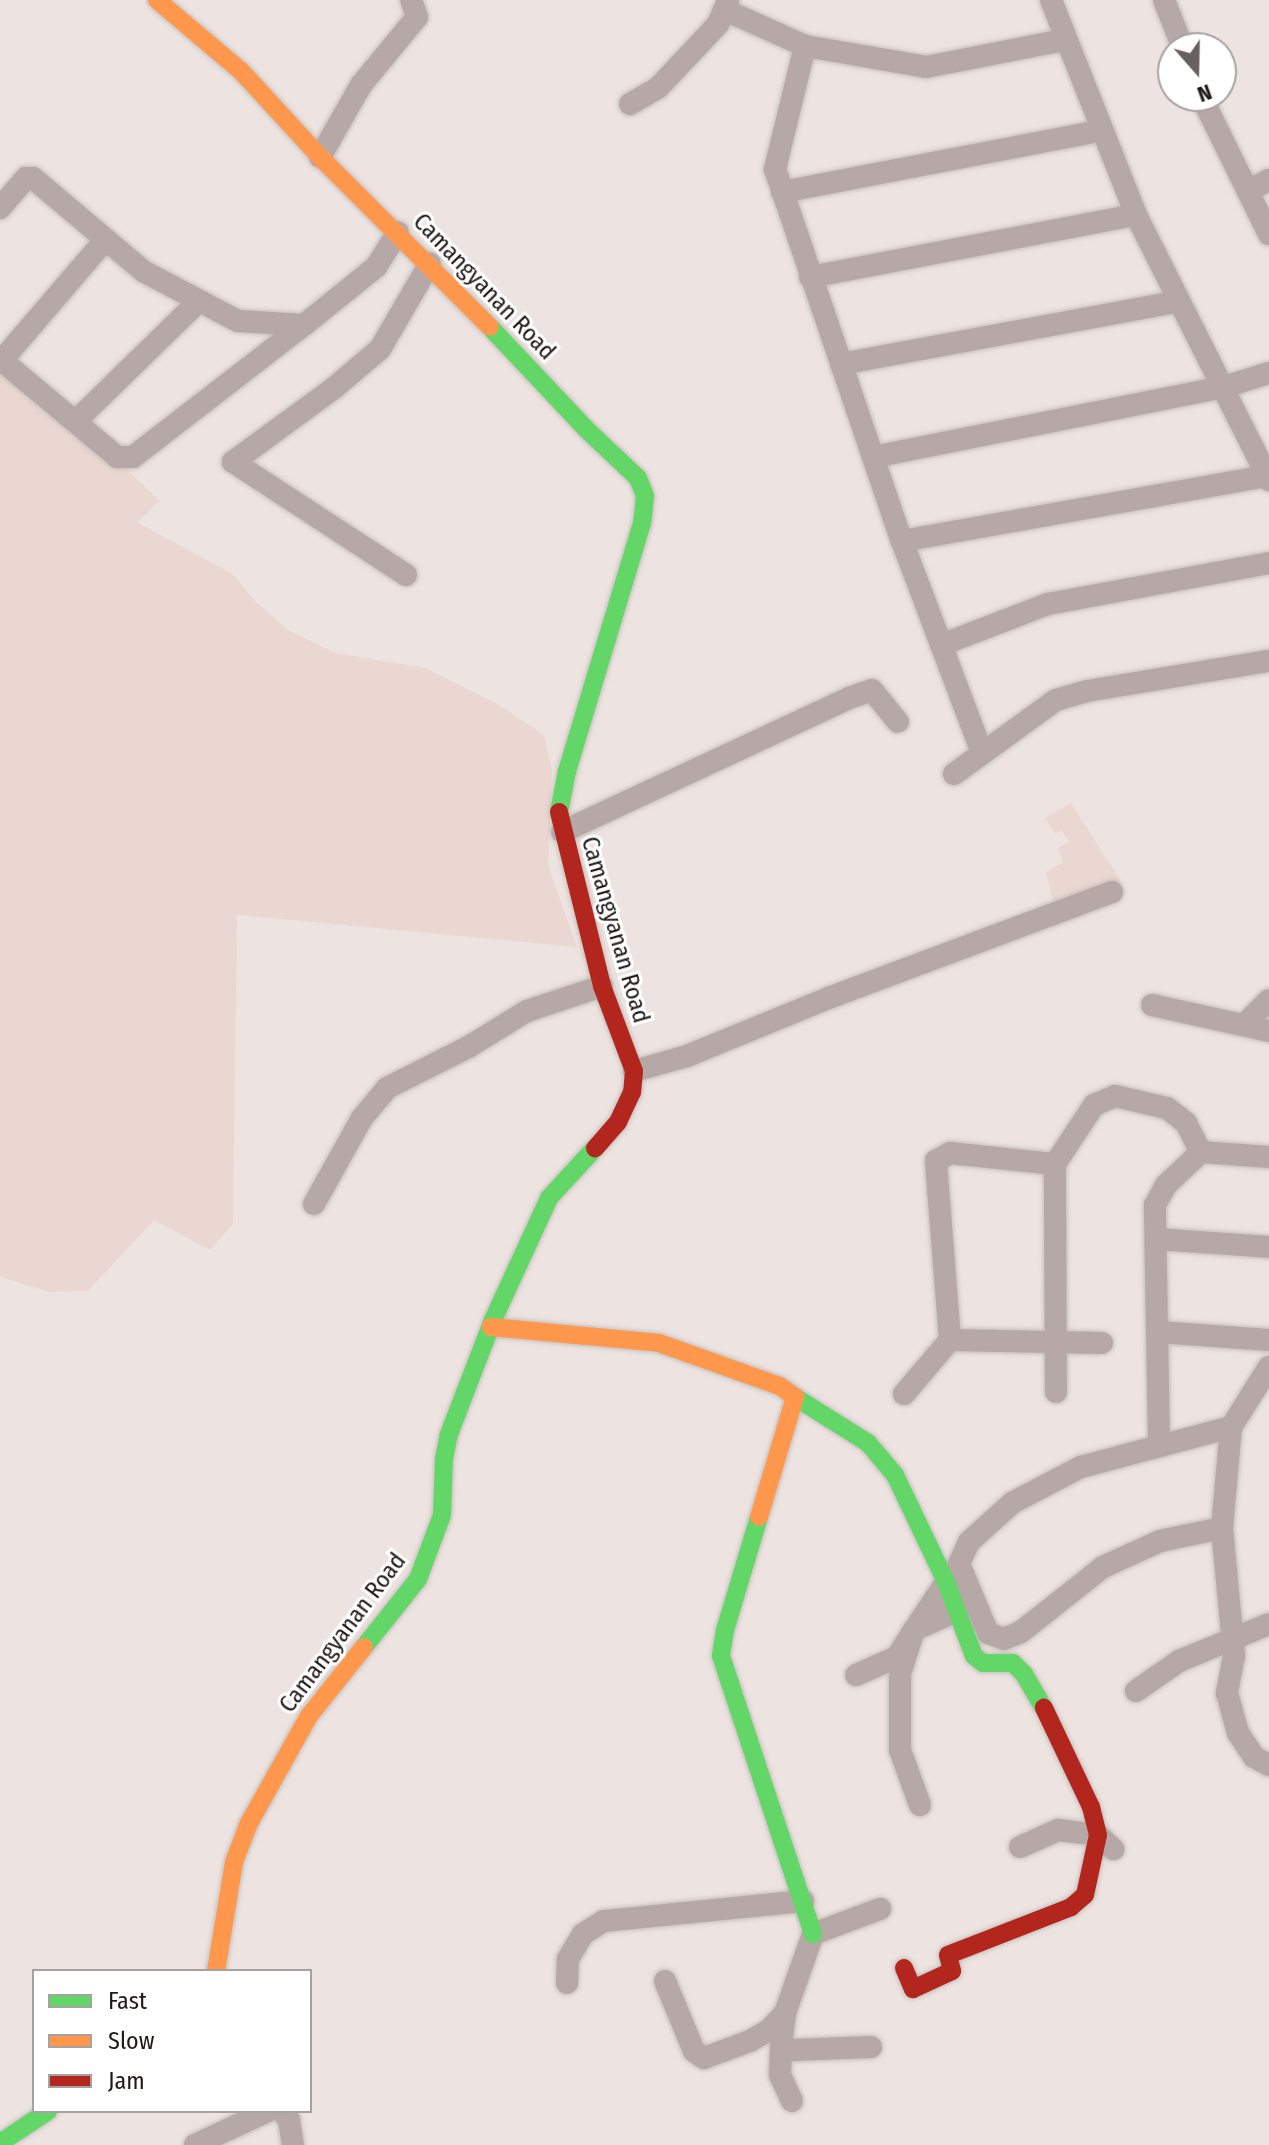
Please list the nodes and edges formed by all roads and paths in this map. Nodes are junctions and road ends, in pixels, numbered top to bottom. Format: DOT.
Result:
graph roads {
  1 [pos="411,0"];
  2 [pos="1051,0"];
  3 [pos="1164,0"];
  4 [pos="159,1"];
  5 [pos="726,5"];
  6 [pos="1177,32"];
  7 [pos="1064,40"];
  8 [pos="805,46"];
  9 [pos="630,104"];
  10 [pos="1209,112"];
  11 [pos="1100,131"];
  12 [pos="320,157"];
  13 [pos="1269,180"];
  14 [pos="1248,191"];
  15 [pos="782,192"];
  16 [pos="0,208"];
  17 [pos="1136,215"];
  18 [pos="398,232"];
  19 [pos="1269,234"];
  20 [pos="105,240"];
  21 [pos="430,263"];
  22 [pos="810,277"];
  23 [pos="198,302"];
  24 [pos="1177,302"];
  25 [pos="304,325"];
  26 [pos="1,359"];
  27 [pos="841,364"];
  28 [pos="1269,373"];
  29 [pos="1224,387"];
  30 [pos="77,420"];
  31 [pos="873,457"];
  32 [pos="1268,478"];
  33 [pos="902,541"];
  34 [pos="1269,563"];
  35 [pos="406,575"];
  36 [pos="941,645"];
  37 [pos="1269,661"];
  38 [pos="898,722"];
  39 [pos="982,753"];
  40 [pos="954,774"];
  41 [pos="562,832"];
  42 [pos="1112,892"];
  43 [pos="602,986"];
  44 [pos="1269,1000"];
  45 [pos="1152,1005"];
  46 [pos="1244,1025"];
  47 [pos="1269,1031"];
  48 [pos="634,1071"];
  49 [pos="1201,1152"];
  50 [pos="1269,1157"];
  51 [pos="1055,1164"];
  52 [pos="314,1204"];
  53 [pos="1156,1239"];
  54 [pos="1269,1247"];
  55 [pos="491,1327"];
  56 [pos="1158,1332"];
  57 [pos="950,1340"];
  58 [pos="1269,1340"];
  59 [pos="1056,1342"];
  60 [pos="1102,1343"];
  61 [pos="1269,1367"];
  62 [pos="1056,1392"];
  63 [pos="904,1394"];
  64 [pos="795,1397"];
  65 [pos="1231,1427"];
  66 [pos="1159,1444"];
  67 [pos="1222,1528"];
  68 [pos="946,1582"];
  69 [pos="957,1611"];
  70 [pos="1269,1624"];
  71 [pos="914,1630"];
  72 [pos="1231,1637"];
  73 [pos="856,1675"];
  74 [pos="1136,1691"];
  75 [pos="1269,1765"];
  76 [pos="920,1805"];
  77 [pos="1106,1842"];
  78 [pos="1020,1847"];
  79 [pos="803,1901"];
  80 [pos="880,1909"];
  81 [pos="813,1934"];
  82 [pos="904,1968"];
  83 [pos="216,1969"];
  84 [pos="665,1981"];
  85 [pos="567,1983"];
  86 [pos="785,2013"];
  87 [pos="781,2046"];
  88 [pos="871,2047"];
  89 [pos="792,2101"];
  90 [pos="45,2113"];
  91 [pos="264,2113"];
  92 [pos="284,2113"];
  93 [pos="0,2143"];
  94 [pos="195,2145"];
  95 [pos="293,2145"];
  1 -- 12 [label="street"];
  2 -- 7 [label="street"];
  3 -- 6 [label="street"];
  4 -- 12 [label="street, Camangyanan Road"];
  5 -- 8 [label="street"];
  5 -- 9 [label="street"];
  7 -- 8 [label="street"];
  7 -- 11 [label="street"];
  8 -- 15 [label="street"];
  10 -- 14 [label="street"];
  11 -- 15 [label="street"];
  11 -- 17 [label="street"];
  12 -- 18 [label="street, Camangyanan Road"];
  13 -- 14 [label="street"];
  14 -- 19 [label="street"];
  15 -- 22 [label="street"];
  16 -- 20 [label="street"];
  17 -- 22 [label="street"];
  17 -- 24 [label="street"];
  18 -- 21 [label="street, Camangyanan Road"];
  18 -- 25 [label="street"];
  20 -- 23 [label="street"];
  20 -- 26 [label="street"];
  21 -- 35 [label="street"];
  21 -- 41 [label="street, Camangyanan Road"];
  22 -- 27 [label="street"];
  23 -- 25 [label="street"];
  23 -- 30 [label="street"];
  24 -- 27 [label="street"];
  24 -- 29 [label="street"];
  25 -- 30 [label="street"];
  26 -- 30 [label="street"];
  27 -- 31 [label="street"];
  28 -- 29 [label="street"];
  29 -- 31 [label="street"];
  29 -- 32 [label="street"];
  31 -- 33 [label="street"];
  32 -- 33 [label="street"];
  33 -- 36 [label="street"];
  34 -- 36 [label="street"];
  36 -- 39 [label="street"];
  37 -- 39 [label="street"];
  38 -- 41 [label="street"];
  39 -- 40 [label="street"];
  41 -- 43 [label="street, Camangyanan Road"];
  42 -- 48 [label="street"];
  43 -- 48 [label="street, Camangyanan Road"];
  43 -- 52 [label="street"];
  44 -- 46 [label="street"];
  45 -- 46 [label="street"];
  46 -- 47 [label="street"];
  48 -- 55 [label="street, Camangyanan Road"];
  49 -- 50 [label="street"];
  49 -- 51 [label="street"];
  49 -- 53 [label="street"];
  51 -- 57 [label="street"];
  51 -- 59 [label="street"];
  53 -- 54 [label="street"];
  53 -- 56 [label="street"];
  55 -- 64 [label="street"];
  55 -- 83 [label="street, Camangyanan Road"];
  56 -- 58 [label="street"];
  56 -- 66 [label="street"];
  57 -- 59 [label="street"];
  57 -- 63 [label="street"];
  59 -- 60 [label="street"];
  59 -- 62 [label="street"];
  61 -- 65 [label="street"];
  64 -- 68 [label="street"];
  64 -- 79 [label="street"];
  65 -- 66 [label="street"];
  65 -- 67 [label="street"];
  66 -- 67 [label="street"];
  67 -- 72 [label="street"];
  68 -- 69 [label="street"];
  68 -- 71 [label="street"];
  69 -- 71 [label="street"];
  69 -- 77 [label="street"];
  70 -- 72 [label="street"];
  71 -- 73 [label="street"];
  71 -- 76 [label="street"];
  72 -- 74 [label="street"];
  72 -- 75 [label="street"];
  77 -- 78 [label="street"];
  77 -- 82 [label="street"];
  79 -- 81 [label="street"];
  79 -- 85 [label="street"];
  80 -- 81 [label="street"];
  81 -- 86 [label="street"];
  84 -- 86 [label="street"];
  86 -- 87 [label="street"];
  87 -- 88 [label="street"];
  87 -- 89 [label="street"];
  90 -- 93 [label="street"];
  91 -- 94 [label="street"];
  92 -- 95 [label="street"];
}
